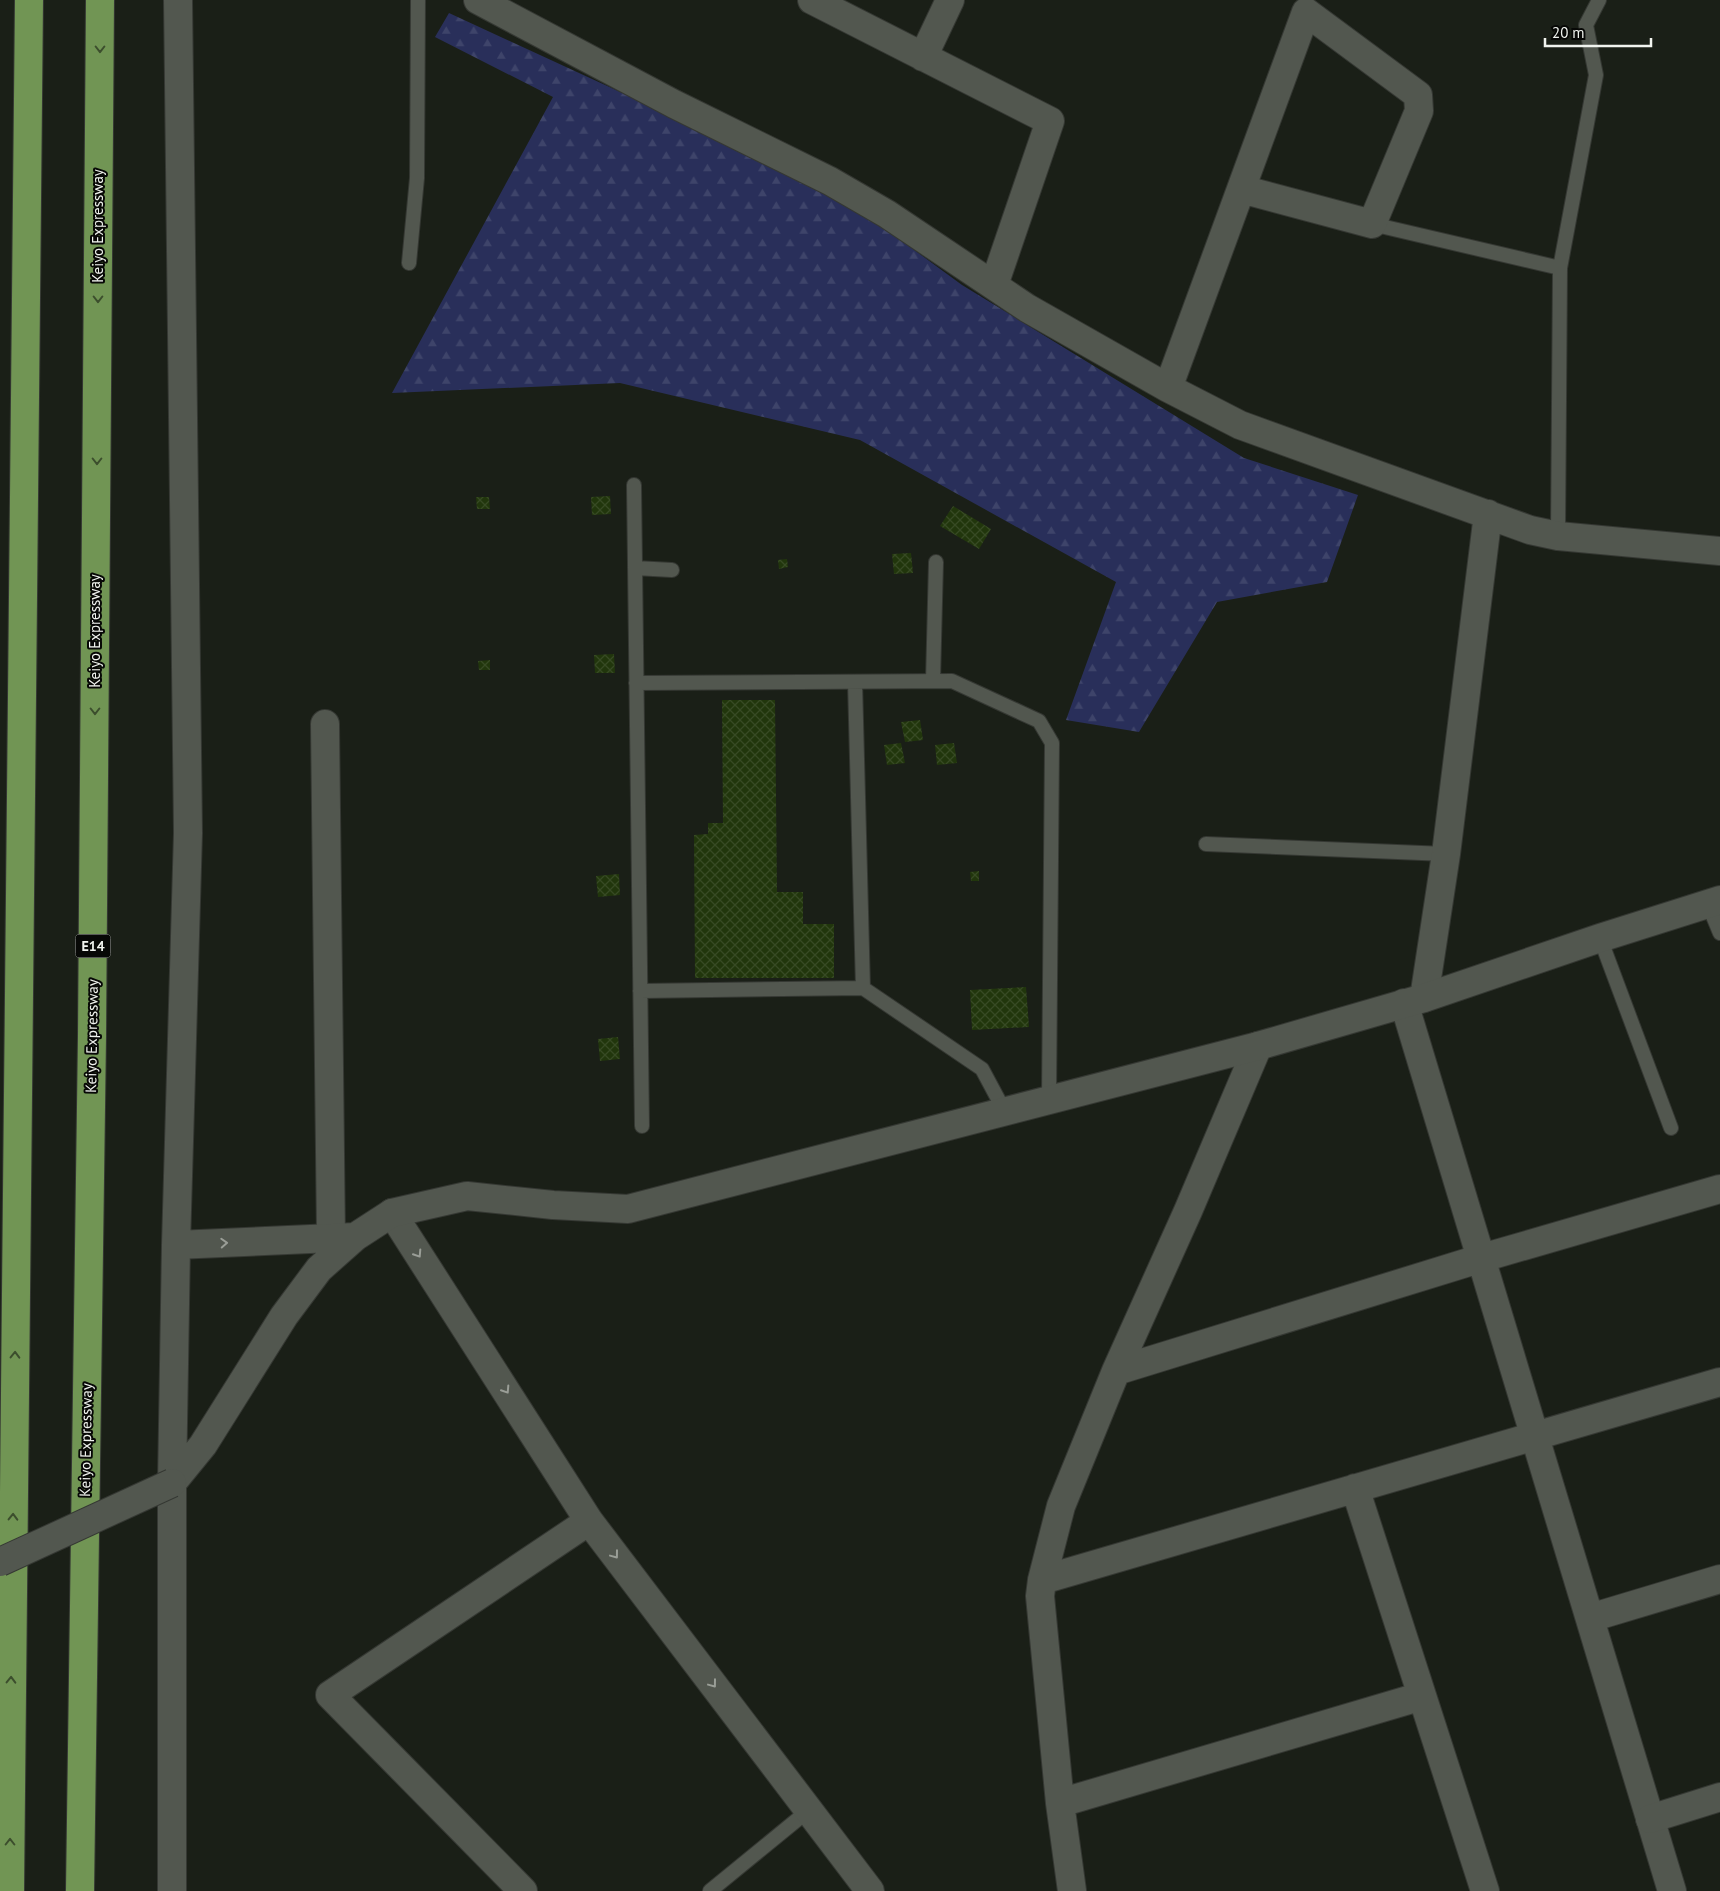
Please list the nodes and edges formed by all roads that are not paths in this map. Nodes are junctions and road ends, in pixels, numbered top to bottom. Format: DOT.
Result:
graph roads {
  1 [pos="29,0"];
  2 [pos="100,0"];
  3 [pos="178,0"];
  4 [pos="418,0"];
  5 [pos="478,0"];
  6 [pos="812,0"];
  7 [pos="950,0"];
  8 [pos="1599,0"];
  9 [pos="923,56"];
  10 [pos="1241,190"];
  11 [pos="1372,224"];
  12 [pos="409,263"];
  13 [pos="1560,268"];
  14 [pos="994,286"];
  15 [pos="1168,388"];
  16 [pos="634,485"];
  17 [pos="1488,514"];
  18 [pos="1558,536"];
  19 [pos="1720,550"];
  20 [pos="936,562"];
  21 [pos="635,568"];
  22 [pos="672,570"];
  23 [pos="933,681"];
  24 [pos="854,682"];
  25 [pos="636,683"];
  26 [pos="324,724"];
  27 [pos="1206,844"];
  28 [pos="1446,854"];
  29 [pos="1714,902"];
  30 [pos="1720,933"];
  31 [pos="1600,938"];
  32 [pos="863,988"];
  33 [pos="640,991"];
  34 [pos="1414,1001"];
  35 [pos="1258,1046"];
  36 [pos="1049,1100"];
  37 [pos="1005,1112"];
  38 [pos="642,1126"];
  39 [pos="1671,1128"];
  40 [pos="1720,1189"];
  41 [pos="392,1212"];
  42 [pos="343,1237"];
  43 [pos="176,1245"];
  44 [pos="1482,1258"];
  45 [pos="1116,1371"];
  46 [pos="1720,1382"];
  47 [pos="1534,1435"];
  48 [pos="172,1483"];
  49 [pos="1355,1488"];
  50 [pos="589,1521"];
  51 [pos="0,1562"];
  52 [pos="1720,1579"];
  53 [pos="1042,1580"];
  54 [pos="1590,1618"];
  55 [pos="1422,1696"];
  56 [pos="1720,1797"];
  57 [pos="1060,1803"];
  58 [pos="809,1810"];
  59 [pos="1650,1819"];
  60 [pos="10,1891"];
  61 [pos="80,1891"];
  62 [pos="172,1891"];
  63 [pos="523,1891"];
  64 [pos="710,1891"];
  65 [pos="870,1891"];
  66 [pos="1072,1891"];
  67 [pos="1485,1891"];
  68 [pos="1672,1891"];
  60 -- 1 [label="highway, one-way"];
  2 -- 61 [label="highway, Keiyo Expressway / E14, one-way"];
  3 -- 43 [label="street"];
  4 -- 12 [label="lane"];
  5 -- 14 [label="street"];
  6 -- 9 [label="street"];
  7 -- 9 [label="street"];
  8 -- 13 [label="lane"];
  9 -- 14 [label="street"];
  10 -- 11 [label="street"];
  10 -- 11 [label="street"];
  10 -- 15 [label="street"];
  11 -- 13 [label="lane"];
  13 -- 18 [label="lane"];
  14 -- 15 [label="street"];
  15 -- 17 [label="street"];
  16 -- 21 [label="lane"];
  17 -- 18 [label="street"];
  17 -- 28 [label="street"];
  18 -- 19 [label="street"];
  20 -- 23 [label="lane"];
  21 -- 22 [label="lane"];
  21 -- 25 [label="lane"];
  23 -- 24 [label="lane"];
  23 -- 36 [label="lane"];
  24 -- 25 [label="lane"];
  24 -- 32 [label="lane"];
  25 -- 33 [label="lane"];
  26 -- 42 [label="street"];
  27 -- 28 [label="lane"];
  28 -- 34 [label="street"];
  29 -- 30 [label="lane"];
  29 -- 31 [label="street"];
  31 -- 34 [label="street"];
  31 -- 39 [label="lane"];
  32 -- 33 [label="lane"];
  32 -- 37 [label="lane"];
  33 -- 38 [label="lane"];
  34 -- 35 [label="street"];
  34 -- 44 [label="street"];
  35 -- 36 [label="street"];
  35 -- 45 [label="street"];
  36 -- 37 [label="street"];
  37 -- 41 [label="street"];
  40 -- 44 [label="street"];
  41 -- 42 [label="street"];
  41 -- 50 [label="street, one-way"];
  43 -- 42 [label="street, one-way"];
  42 -- 48 [label="street"];
  43 -- 48 [label="street"];
  44 -- 45 [label="street"];
  44 -- 47 [label="street"];
  45 -- 53 [label="street"];
  46 -- 47 [label="street"];
  47 -- 49 [label="street"];
  47 -- 54 [label="street"];
  48 -- 51 [label="street, bridge"];
  48 -- 62 [label="street"];
  49 -- 53 [label="street"];
  49 -- 55 [label="street"];
  50 -- 58 [label="street, one-way"];
  50 -- 63 [label="street"];
  52 -- 54 [label="street"];
  53 -- 57 [label="street"];
  54 -- 59 [label="street"];
  55 -- 57 [label="street"];
  55 -- 67 [label="street"];
  56 -- 59 [label="street"];
  57 -- 66 [label="street"];
  58 -- 64 [label="lane"];
  58 -- 65 [label="street"];
  59 -- 68 [label="street"];
}
